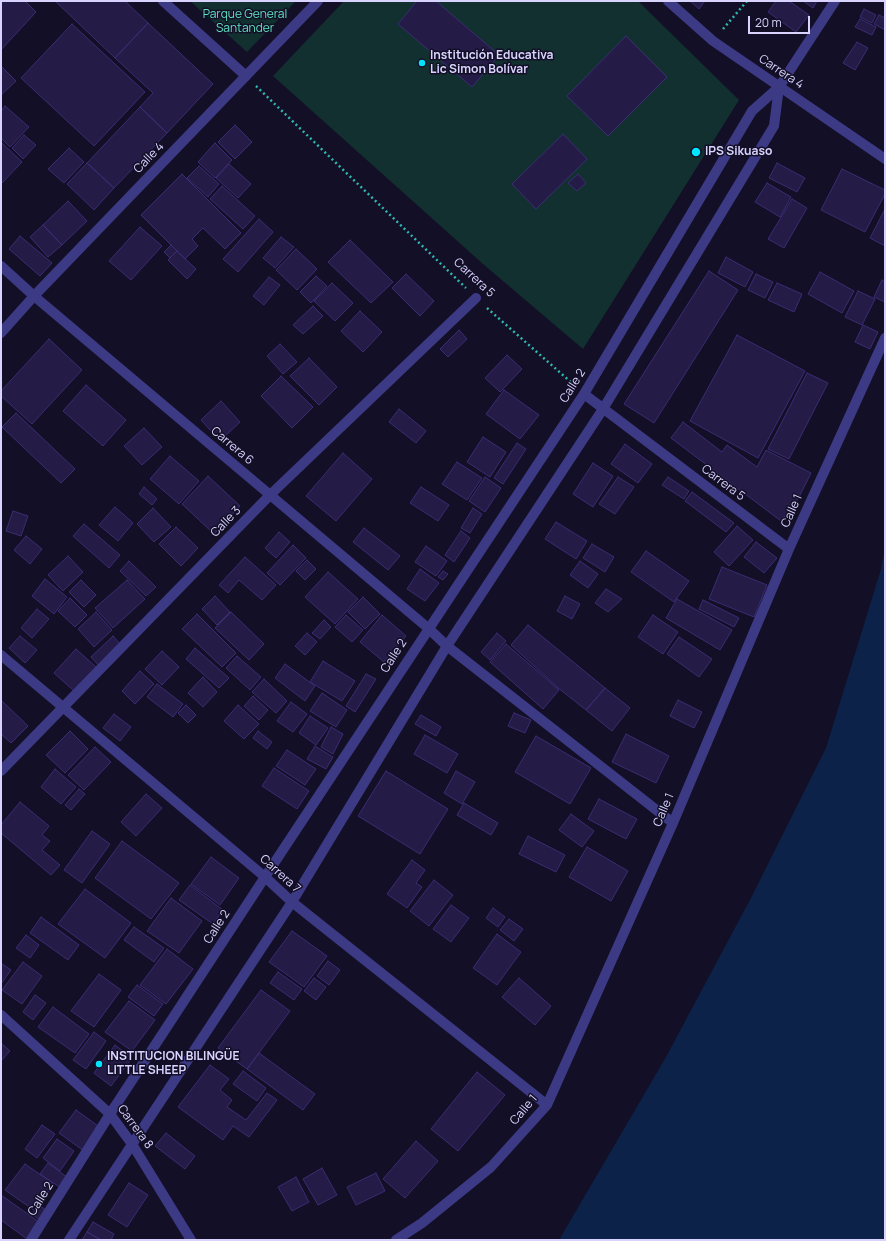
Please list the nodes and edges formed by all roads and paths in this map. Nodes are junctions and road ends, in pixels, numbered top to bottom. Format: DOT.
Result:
graph roads {
  1 [pos="163,1"];
  2 [pos="318,1"];
  3 [pos="668,1"];
  4 [pos="747,1"];
  5 [pos="835,1"];
  6 [pos="713,41"];
  7 [pos="246,76"];
  8 [pos="779,87"];
  9 [pos="885,159"];
  10 [pos="1,266"];
  11 [pos="34,296"];
  12 [pos="476,298"];
  13 [pos="1,333"];
  14 [pos="885,338"];
  15 [pos="584,394"];
  16 [pos="603,409"];
  17 [pos="270,495"];
  18 [pos="789,549"];
  19 [pos="428,628"];
  20 [pos="447,646"];
  21 [pos="1,655"];
  22 [pos="64,708"];
  23 [pos="1,771"];
  24 [pos="673,823"];
  25 [pos="265,877"];
  26 [pos="292,902"];
  27 [pos="1,1015"];
  28 [pos="547,1105"];
  29 [pos="110,1114"];
  30 [pos="132,1144"];
  31 [pos="31,1240"];
  32 [pos="69,1240"];
  33 [pos="191,1240"];
  34 [pos="396,1240"];
  1 -- 7 [label="street"];
  2 -- 7 [label="street, Calle 4"];
  3 -- 6 [label="street, Carrera 4"];
  4 -- 6 [label="path"];
  5 -- 8 [label="street, Calle 2"];
  6 -- 8 [label="street, Carrera 4"];
  7 -- 11 [label="street, Calle 4"];
  7 -- 12 [label="path, Carrera 5"];
  8 -- 9 [label="street, Carrera 4"];
  8 -- 15 [label="street, Calle 2"];
  8 -- 16 [label="street, Calle 2"];
  10 -- 11 [label="street, Carrera 6"];
  11 -- 13 [label="street, Calle 4"];
  11 -- 17 [label="street, Carrera 6"];
  12 -- 15 [label="path, Carrera 5"];
  12 -- 17 [label="street, Calle 3"];
  14 -- 18 [label="street, Calle 1"];
  15 -- 16 [label="street, Carrera 5"];
  15 -- 19 [label="street, Calle 2"];
  16 -- 18 [label="street, Carrera 5"];
  16 -- 20 [label="street, Calle 2"];
  17 -- 19 [label="street, Carrera 6"];
  17 -- 22 [label="street, Calle 3"];
  18 -- 24 [label="street, Calle 1"];
  19 -- 20 [label="street, Carrera 6"];
  19 -- 25 [label="street, Calle 2"];
  20 -- 24 [label="street, Carrera 6"];
  20 -- 26 [label="street, Calle 2"];
  21 -- 22 [label="street, Carrera 7"];
  22 -- 23 [label="street, Calle 3"];
  22 -- 25 [label="street, Carrera 7"];
  24 -- 28 [label="street, Calle 1"];
  25 -- 26 [label="street, Carrera 7"];
  25 -- 29 [label="street, Calle 2"];
  26 -- 28 [label="street, Carrera 7"];
  26 -- 30 [label="street, Calle 2"];
  27 -- 29 [label="street, Carrera 8"];
  28 -- 34 [label="street, Calle 1"];
  29 -- 30 [label="street, Carrera 8"];
  29 -- 31 [label="street, Calle 2"];
  30 -- 32 [label="street, Calle 2"];
  30 -- 33 [label="street, Carrera 8"];
}
